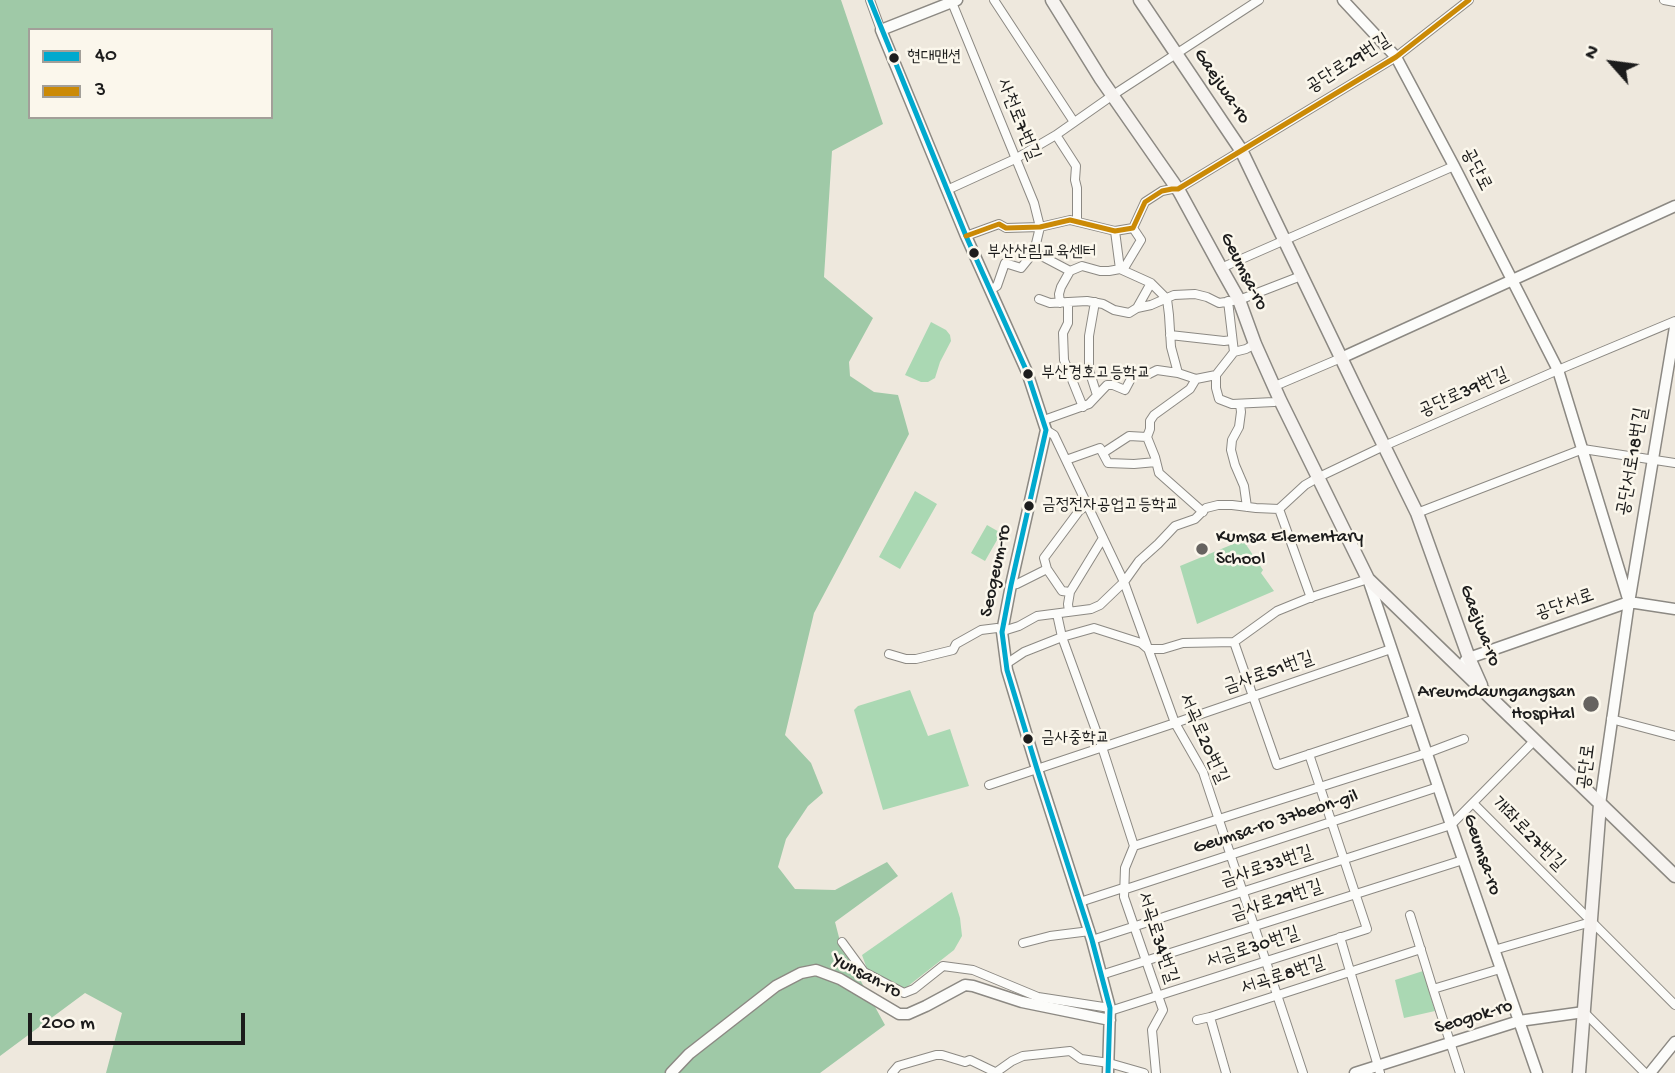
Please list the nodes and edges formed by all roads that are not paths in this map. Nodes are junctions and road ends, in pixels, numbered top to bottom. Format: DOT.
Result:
graph roads {
  1 [pos="870,0"];
  2 [pos="994,0"];
  3 [pos="1052,0"];
  4 [pos="1140,0"];
  5 [pos="1259,0"];
  6 [pos="1343,0"];
  7 [pos="1469,0"];
  8 [pos="1664,0"];
  9 [pos="953,1"];
  10 [pos="1675,2"];
  11 [pos="881,30"];
  12 [pos="1176,54"];
  13 [pos="1395,57"];
  14 [pos="1113,95"];
  15 [pos="1074,122"];
  16 [pos="1056,135"];
  17 [pos="1241,150"];
  18 [pos="1015,159"];
  19 [pos="1454,166"];
  20 [pos="1178,189"];
  21 [pos="947,190"];
  22 [pos="1675,206"];
  23 [pos="1077,221"];
  24 [pos="1040,227"];
  25 [pos="1133,228"];
  26 [pos="1115,230"];
  27 [pos="966,236"];
  28 [pos="1284,241"];
  29 [pos="1034,252"];
  30 [pos="1222,268"];
  31 [pos="1122,270"];
  32 [pos="1070,271"];
  33 [pos="1301,276"];
  34 [pos="1511,280"];
  35 [pos="1151,283"];
  36 [pos="990,290"];
  37 [pos="1039,299"];
  38 [pos="1167,299"];
  39 [pos="1234,300"];
  40 [pos="1064,302"];
  41 [pos="1095,302"];
  42 [pos="1137,308"];
  43 [pos="1675,321"];
  44 [pos="1675,327"];
  45 [pos="1170,335"];
  46 [pos="1232,340"];
  47 [pos="1255,344"];
  48 [pos="1234,352"];
  49 [pos="1341,358"];
  50 [pos="1558,370"];
  51 [pos="1178,373"];
  52 [pos="1216,375"];
  53 [pos="1196,379"];
  54 [pos="1275,386"];
  55 [pos="1097,395"];
  56 [pos="1280,400"];
  57 [pos="1240,404"];
  58 [pos="1083,407"];
  59 [pos="1045,425"];
  60 [pos="1147,437"];
  61 [pos="1384,446"];
  62 [pos="1583,449"];
  63 [pos="1101,450"];
  64 [pos="1652,459"];
  65 [pos="1066,460"];
  66 [pos="1156,462"];
  67 [pos="1675,463"];
  68 [pos="1319,477"];
  69 [pos="1087,505"];
  70 [pos="1247,507"];
  71 [pos="1279,509"];
  72 [pos="1203,512"];
  73 [pos="1417,513"];
  74 [pos="1103,538"];
  75 [pos="1047,569"];
  76 [pos="1368,579"];
  77 [pos="1124,582"];
  78 [pos="1011,585"];
  79 [pos="1070,592"];
  80 [pos="1311,597"];
  81 [pos="1629,602"];
  82 [pos="1675,609"];
  83 [pos="1400,610"];
  84 [pos="1069,612"];
  85 [pos="1056,614"];
  86 [pos="1383,622"];
  87 [pos="1003,631"];
  88 [pos="1062,637"];
  89 [pos="1234,642"];
  90 [pos="1148,649"];
  91 [pos="1391,649"];
  92 [pos="889,654"];
  93 [pos="1469,658"];
  94 [pos="1006,664"];
  95 [pos="1458,667"];
  96 [pos="1484,692"];
  97 [pos="1253,696"];
  98 [pos="1415,719"];
  99 [pos="1611,719"];
  100 [pos="1175,723"];
  101 [pos="1675,736"];
  102 [pos="1464,739"];
  103 [pos="1534,741"];
  104 [pos="1102,747"];
  105 [pos="1427,753"];
  106 [pos="1309,754"];
  107 [pos="1037,769"];
  108 [pos="989,785"];
  109 [pos="1320,787"];
  110 [pos="1438,787"];
  111 [pos="1474,804"];
  112 [pos="1600,804"];
  113 [pos="1219,819"];
  114 [pos="1331,822"];
  115 [pos="1451,825"];
  116 [pos="1134,846"];
  117 [pos="1231,855"];
  118 [pos="1344,860"];
  119 [pos="1463,860"];
  120 [pos="1675,876"];
  121 [pos="1123,889"];
  122 [pos="1243,892"];
  123 [pos="1355,894"];
  124 [pos="1080,902"];
  125 [pos="1410,915"];
  126 [pos="1591,922"];
  127 [pos="1254,926"];
  128 [pos="1134,927"];
  129 [pos="1091,935"];
  130 [pos="1340,937"];
  131 [pos="842,942"];
  132 [pos="1023,943"];
  133 [pos="1421,949"];
  134 [pos="1494,950"];
  135 [pos="1145,961"];
  136 [pos="1266,961"];
  137 [pos="1500,969"];
  138 [pos="1350,972"];
  139 [pos="1101,975"];
  140 [pos="1433,989"];
  141 [pos="1158,996"];
  142 [pos="1277,996"];
  143 [pos="1675,1004"];
  144 [pos="1584,1012"];
  145 [pos="1110,1013"];
  146 [pos="1210,1017"];
  147 [pos="1197,1020"];
  148 [pos="1519,1021"];
  149 [pos="1675,1041"];
  150 [pos="1451,1044"];
  151 [pos="1108,1068"];
  152 [pos="1379,1069"];
  153 [pos="995,1072"];
  154 [pos="671,1073"];
  155 [pos="892,1073"];
  156 [pos="1144,1073"];
  157 [pos="1156,1073"];
  158 [pos="1226,1073"];
  159 [pos="1303,1073"];
  160 [pos="1355,1073"];
  161 [pos="1460,1073"];
  162 [pos="1536,1073"];
  163 [pos="1579,1073"];
  164 [pos="1648,1073"];
  1 -- 11 [label="street"];
  2 -- 15 [label="street"];
  3 -- 14 [label="main road, Geumsa-ro"];
  4 -- 12 [label="main road, Gaejwa-ro"];
  5 -- 12 [label="street"];
  6 -- 13 [label="street, 공단로"];
  7 -- 13 [label="street, 공단로29번길"];
  8 -- 10 [label="street"];
  9 -- 11 [label="street"];
  9 -- 18 [label="street, 사천로7번길"];
  11 -- 21 [label="street"];
  12 -- 14 [label="street"];
  12 -- 17 [label="main road, Gaejwa-ro"];
  13 -- 17 [label="street, 공단로29번길"];
  13 -- 19 [label="street, 공단로"];
  14 -- 15 [label="street"];
  14 -- 20 [label="main road, Geumsa-ro"];
  15 -- 16 [label="street"];
  16 -- 18 [label="street"];
  16 -- 23 [label="street"];
  17 -- 20 [label="street, 공단로29번길"];
  17 -- 28 [label="main road, Gaejwa-ro"];
  18 -- 21 [label="street"];
  18 -- 24 [label="street, 사천로7번길"];
  19 -- 28 [label="street"];
  19 -- 34 [label="street, 공단로"];
  20 -- 25 [label="street, 공단로29번길"];
  20 -- 30 [label="main road, Geumsa-ro"];
  21 -- 27 [label="street"];
  22 -- 34 [label="street"];
  23 -- 24 [label="street"];
  23 -- 26 [label="street"];
  24 -- 27 [label="street"];
  24 -- 29 [label="street"];
  25 -- 26 [label="street"];
  25 -- 31 [label="street"];
  26 -- 31 [label="street"];
  27 -- 36 [label="street"];
  28 -- 30 [label="street"];
  28 -- 33 [label="main road, Gaejwa-ro"];
  29 -- 32 [label="street"];
  29 -- 36 [label="street"];
  30 -- 39 [label="main road, Geumsa-ro"];
  31 -- 32 [label="street"];
  31 -- 35 [label="street"];
  32 -- 40 [label="street"];
  33 -- 39 [label="street"];
  33 -- 49 [label="main road, Gaejwa-ro"];
  34 -- 49 [label="street"];
  34 -- 50 [label="street, 공단로"];
  35 -- 38 [label="street"];
  35 -- 42 [label="street"];
  36 -- 59 [label="street"];
  37 -- 40 [label="street"];
  38 -- 39 [label="street"];
  38 -- 42 [label="street"];
  38 -- 45 [label="street"];
  39 -- 46 [label="street"];
  39 -- 47 [label="main road, Geumsa-ro"];
  40 -- 41 [label="street"];
  40 -- 58 [label="street"];
  41 -- 42 [label="street"];
  41 -- 55 [label="street"];
  43 -- 50 [label="street"];
  44 -- 64 [label="street, 공단서로18번길"];
  45 -- 46 [label="street"];
  45 -- 51 [label="street"];
  46 -- 48 [label="street"];
  47 -- 48 [label="street"];
  47 -- 54 [label="main road, Geumsa-ro"];
  48 -- 52 [label="street"];
  49 -- 54 [label="street"];
  49 -- 61 [label="main road, Gaejwa-ro"];
  50 -- 61 [label="street, 공단로39번길"];
  50 -- 62 [label="street, 공단로"];
  51 -- 53 [label="street"];
  51 -- 55 [label="street"];
  52 -- 53 [label="street"];
  52 -- 57 [label="street"];
  53 -- 60 [label="street"];
  54 -- 56 [label="main road, Geumsa-ro"];
  55 -- 58 [label="street"];
  56 -- 57 [label="street"];
  56 -- 68 [label="main road, Geumsa-ro"];
  57 -- 70 [label="street"];
  58 -- 59 [label="street"];
  59 -- 65 [label="street, 서곡로20번길"];
  59 -- 78 [label="street, Seogeum-ro"];
  60 -- 63 [label="street"];
  60 -- 66 [label="street"];
  61 -- 68 [label="street"];
  61 -- 73 [label="main road, Gaejwa-ro"];
  62 -- 64 [label="street"];
  62 -- 73 [label="street"];
  62 -- 81 [label="street, 공단로"];
  63 -- 65 [label="street"];
  63 -- 66 [label="street"];
  64 -- 67 [label="street"];
  64 -- 81 [label="street, 공단서로18번길"];
  65 -- 69 [label="street, 서곡로20번길"];
  66 -- 72 [label="street"];
  68 -- 71 [label="street"];
  68 -- 76 [label="main road, Geumsa-ro"];
  69 -- 74 [label="street, 서곡로20번길"];
  69 -- 75 [label="street"];
  70 -- 71 [label="street"];
  70 -- 72 [label="street"];
  71 -- 80 [label="street"];
  72 -- 77 [label="street"];
  73 -- 93 [label="main road, Gaejwa-ro"];
  74 -- 77 [label="street, 서곡로20번길"];
  74 -- 79 [label="street"];
  75 -- 78 [label="street"];
  75 -- 79 [label="street"];
  76 -- 80 [label="street"];
  76 -- 83 [label="main road, Geumsa-ro"];
  76 -- 86 [label="street, Geumsa-ro"];
  77 -- 84 [label="street"];
  77 -- 90 [label="street, 서곡로20번길"];
  78 -- 87 [label="street, Seogeum-ro"];
  79 -- 84 [label="street"];
  80 -- 89 [label="street"];
  81 -- 82 [label="street, 공단서로"];
  81 -- 93 [label="street, 공단서로"];
  81 -- 99 [label="street, 공단로"];
  83 -- 86 [label="street"];
  83 -- 95 [label="main road, Geumsa-ro"];
  84 -- 85 [label="street"];
  85 -- 87 [label="street"];
  85 -- 88 [label="street"];
  86 -- 91 [label="street, Geumsa-ro"];
  87 -- 92 [label="street"];
  87 -- 94 [label="street, Seogeum-ro"];
  88 -- 90 [label="street"];
  88 -- 94 [label="street"];
  88 -- 104 [label="street"];
  89 -- 90 [label="street"];
  89 -- 97 [label="street"];
  90 -- 100 [label="street, 서곡로20번길"];
  91 -- 97 [label="street, 금사로51번길"];
  91 -- 98 [label="street, Geumsa-ro"];
  93 -- 95 [label="street, 공단서로"];
  93 -- 96 [label="main road, Gaejwa-ro"];
  94 -- 107 [label="street, Seogeum-ro"];
  95 -- 96 [label="main road, Geumsa-ro"];
  96 -- 103 [label="main road, Gaejwa-ro"];
  97 -- 100 [label="street, 금사로51번길"];
  97 -- 106 [label="street"];
  98 -- 105 [label="street, Geumsa-ro"];
  98 -- 106 [label="street"];
  99 -- 101 [label="street"];
  99 -- 112 [label="street, 공단로"];
  100 -- 104 [label="street, 금사로51번길"];
  100 -- 113 [label="street, 서곡로20번길"];
  102 -- 105 [label="street"];
  103 -- 111 [label="street, 개좌로27번길"];
  103 -- 112 [label="main road, Gaejwa-ro"];
  104 -- 107 [label="street, 금사로51번길"];
  104 -- 116 [label="street"];
  105 -- 109 [label="street"];
  105 -- 110 [label="street, Geumsa-ro"];
  106 -- 109 [label="street"];
  107 -- 108 [label="street, 금사로51번길"];
  107 -- 124 [label="street, Seogeum-ro"];
  109 -- 113 [label="street"];
  109 -- 114 [label="street"];
  110 -- 114 [label="street, Geumsa-ro 37beon-gil"];
  110 -- 115 [label="street, Geumsa-ro"];
  111 -- 115 [label="street"];
  111 -- 126 [label="street, 개좌로27번길"];
  112 -- 120 [label="main road, Gaejwa-ro"];
  112 -- 126 [label="main road"];
  113 -- 116 [label="street"];
  113 -- 117 [label="street, 서곡로20번길"];
  114 -- 117 [label="street, Geumsa-ro 37beon-gil"];
  114 -- 118 [label="street"];
  115 -- 118 [label="street, 금사로33번길"];
  115 -- 119 [label="street, Geumsa-ro"];
  116 -- 121 [label="street, 서곡로34번길"];
  117 -- 121 [label="street, Geumsa-ro 37beon-gil"];
  117 -- 122 [label="street, 서곡로20번길"];
  118 -- 122 [label="street, 금사로33번길"];
  118 -- 123 [label="street"];
  119 -- 123 [label="street, 금사로29번길"];
  119 -- 134 [label="street, Geumsa-ro"];
  121 -- 124 [label="street, Geumsa-ro 37beon-gil"];
  121 -- 128 [label="street, 서곡로34번길"];
  122 -- 127 [label="street, 서곡로20번길"];
  122 -- 128 [label="street, 금사로33번길"];
  123 -- 127 [label="street, 금사로29번길"];
  123 -- 130 [label="street, 서금로30번길"];
  124 -- 129 [label="street, Seogeum-ro"];
  125 -- 133 [label="street"];
  126 -- 134 [label="street"];
  126 -- 143 [label="street, 개좌로27번길"];
  126 -- 144 [label="main road"];
  127 -- 135 [label="street, 금사로29번길"];
  127 -- 136 [label="street, 서곡로20번길"];
  128 -- 129 [label="street, 금사로33번길"];
  128 -- 135 [label="street, 서곡로34번길"];
  129 -- 132 [label="street"];
  129 -- 139 [label="street, Seogeum-ro"];
  130 -- 136 [label="street, 서금로30번길"];
  130 -- 138 [label="street"];
  131 -- 145 [label="street"];
  133 -- 138 [label="street, 서곡로8번길"];
  133 -- 140 [label="street"];
  134 -- 137 [label="street, Geumsa-ro"];
  135 -- 139 [label="street, 금사로29번길"];
  135 -- 141 [label="street, 서곡로34번길"];
  136 -- 141 [label="street, 서금로30번길"];
  136 -- 142 [label="street, 서곡로20번길"];
  137 -- 140 [label="street"];
  137 -- 148 [label="street, Geumsa-ro"];
  138 -- 142 [label="street, 서곡로8번길"];
  138 -- 152 [label="street"];
  139 -- 145 [label="street, Seogeum-ro"];
  140 -- 150 [label="street"];
  141 -- 145 [label="street, 서금로30번길"];
  141 -- 157 [label="street, 서곡로34번길"];
  142 -- 146 [label="street, 서곡로8번길"];
  142 -- 159 [label="street, 서곡로20번길"];
  144 -- 148 [label="street, Seogok-ro"];
  144 -- 163 [label="main road"];
  144 -- 164 [label="street"];
  145 -- 151 [label="street, Seogeum-ro"];
  145 -- 154 [label="street, Yunsan-ro"];
  146 -- 147 [label="street, 서곡로8번길"];
  146 -- 158 [label="street"];
  148 -- 150 [label="street, Seogok-ro"];
  148 -- 162 [label="street, Geumsa-ro"];
  149 -- 164 [label="street"];
  150 -- 152 [label="street, Seogok-ro"];
  150 -- 161 [label="street"];
  151 -- 153 [label="street"];
  151 -- 156 [label="street"];
  152 -- 160 [label="street, Seogok-ro"];
  153 -- 155 [label="street"];
}
